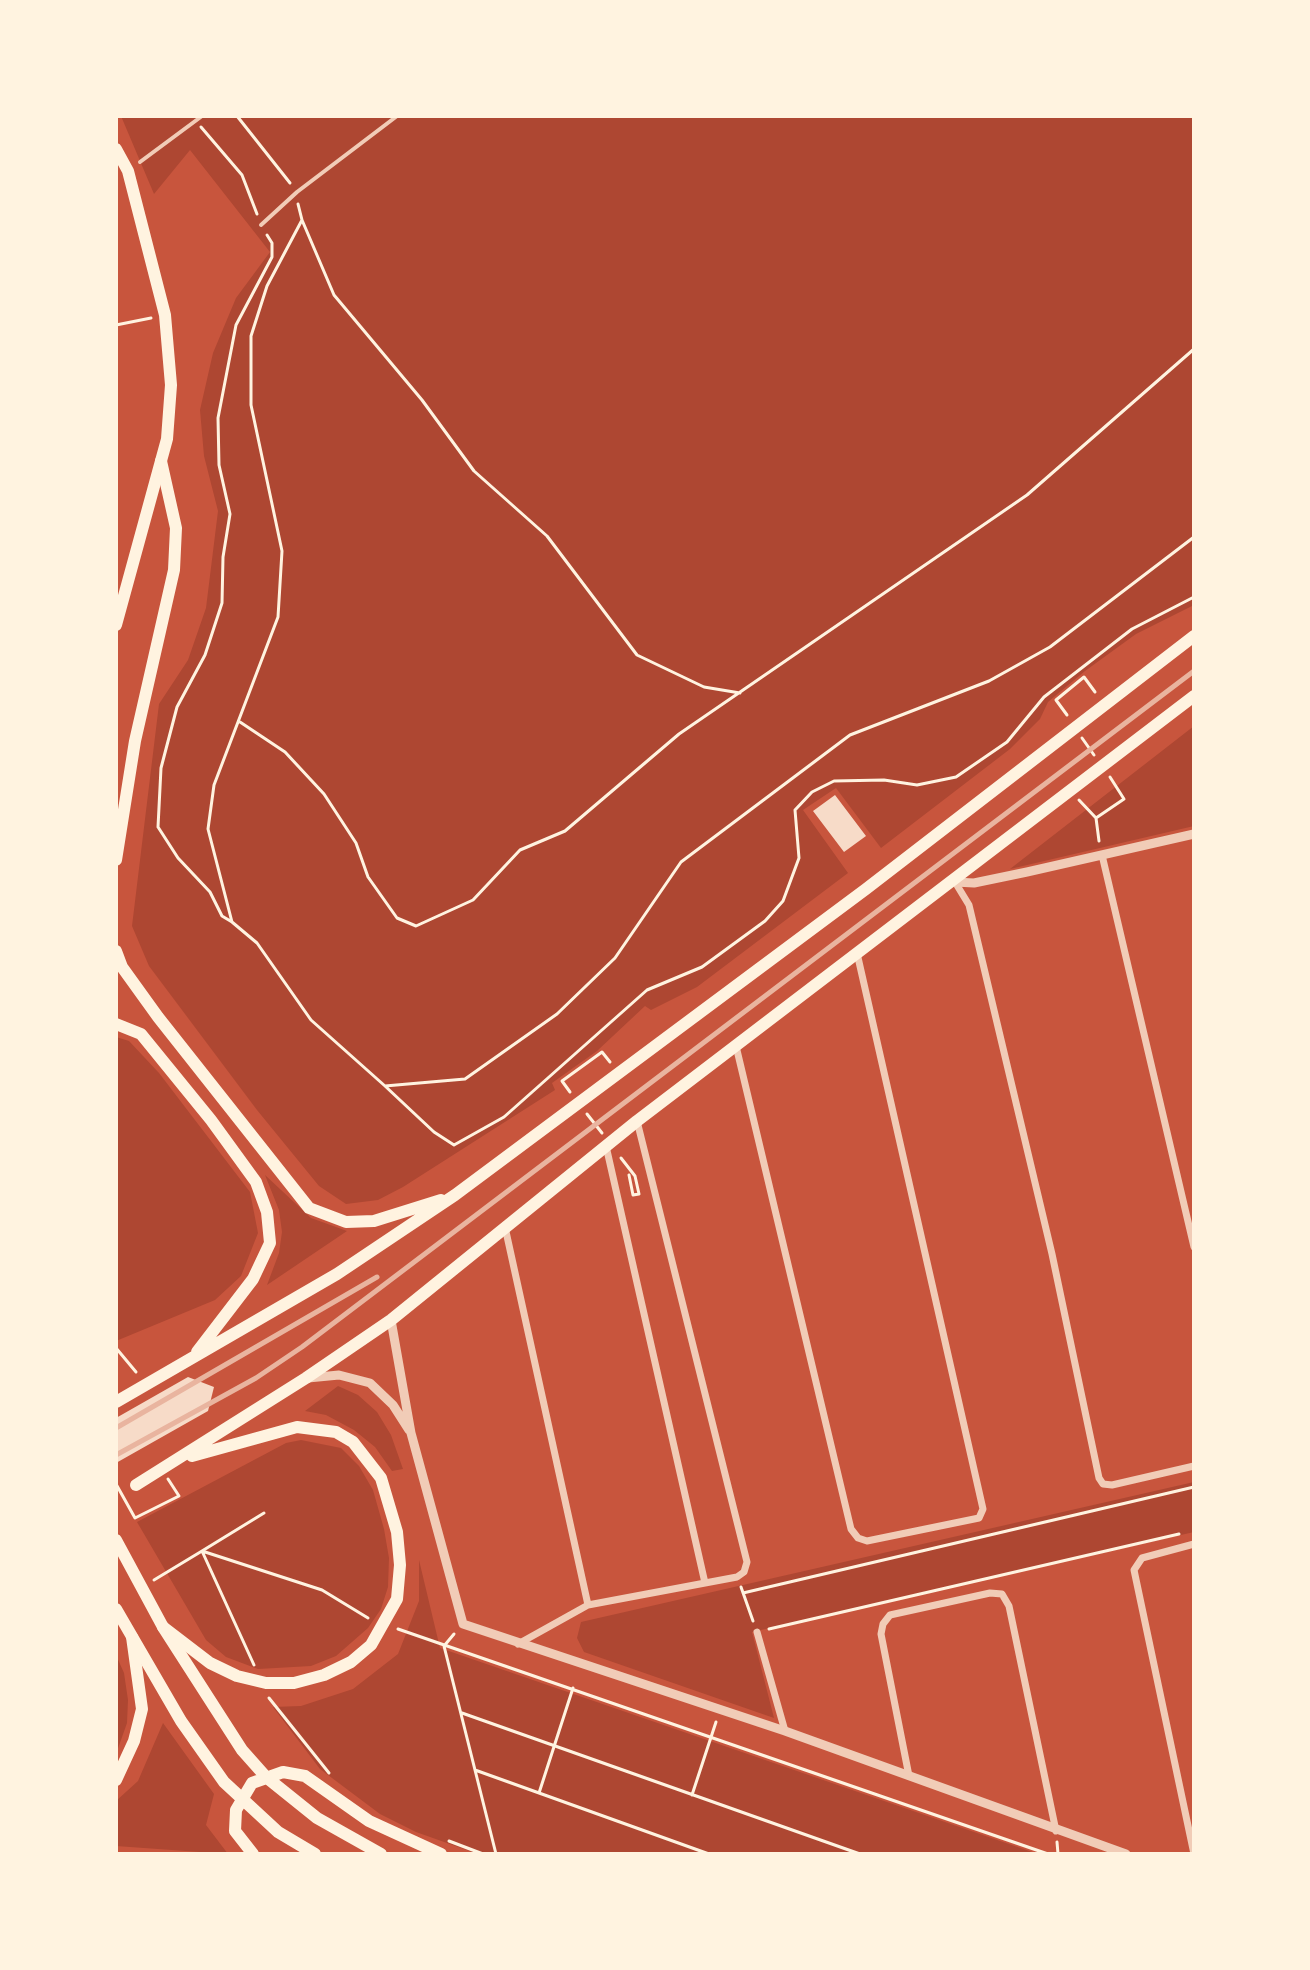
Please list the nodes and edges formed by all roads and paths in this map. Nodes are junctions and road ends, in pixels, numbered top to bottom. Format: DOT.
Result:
graph roads {
  1 [pos="202,116"];
  2 [pos="237,116"];
  3 [pos="397,116"];
  4 [pos="196,120"];
  5 [pos="116,149"];
  6 [pos="134,166"];
  7 [pos="297,192"];
  8 [pos="302,220"];
  9 [pos="261,225"];
  10 [pos="138,319"];
  11 [pos="116,325"];
  12 [pos="1194,349"];
  13 [pos="161,461"];
  14 [pos="1194,537"];
  15 [pos="1194,597"];
  16 [pos="116,625"];
  17 [pos="1194,636"];
  18 [pos="742,693"];
  19 [pos="1194,696"];
  20 [pos="1105,705"];
  21 [pos="240,722"];
  22 [pos="1073,725"];
  23 [pos="1082,737"];
  24 [pos="1099,762"];
  25 [pos="1107,774"];
  26 [pos="1069,791"];
  27 [pos="1096,818"];
  28 [pos="1194,834"];
  29 [pos="1100,856"];
  30 [pos="116,860"];
  31 [pos="955,882"];
  32 [pos="232,922"];
  33 [pos="116,951"];
  34 [pos="857,953"];
  35 [pos="116,1024"];
  36 [pos="736,1046"];
  37 [pos="602,1052"];
  38 [pos="385,1086"];
  39 [pos="571,1093"];
  40 [pos="580,1105"];
  41 [pos="637,1121"];
  42 [pos="610,1146"];
  43 [pos="629,1175"];
  44 [pos="455,1195"];
  45 [pos="505,1227"];
  46 [pos="1194,1247"];
  47 [pos="391,1320"];
  48 [pos="117,1348"];
  49 [pos="192,1359"];
  50 [pos="306,1378"];
  51 [pos="146,1385"];
  52 [pos="116,1402"];
  53 [pos="411,1433"];
  54 [pos="181,1459"];
  55 [pos="1194,1466"];
  56 [pos="162,1470"];
  57 [pos="116,1484"];
  58 [pos="136,1485"];
  59 [pos="1194,1487"];
  60 [pos="264,1513"];
  61 [pos="1178,1534"];
  62 [pos="116,1540"];
  63 [pos="1194,1544"];
  64 [pos="202,1551"];
  65 [pos="741,1575"];
  66 [pos="152,1582"];
  67 [pos="705,1583"];
  68 [pos="743,1593"];
  69 [pos="588,1605"];
  70 [pos="116,1609"];
  71 [pos="370,1619"];
  72 [pos="385,1624"];
  73 [pos="163,1627"];
  74 [pos="757,1632"];
  75 [pos="132,1637"];
  76 [pos="518,1644"];
  77 [pos="444,1646"];
  78 [pos="256,1670"];
  79 [pos="573,1688"];
  80 [pos="268,1697"];
  81 [pos="720,1710"];
  82 [pos="462,1713"];
  83 [pos="785,1731"];
  84 [pos="710,1739"];
  85 [pos="555,1746"];
  86 [pos="475,1770"];
  87 [pos="331,1774"];
  88 [pos="910,1779"];
  89 [pos="116,1780"];
  90 [pos="539,1793"];
  91 [pos="692,1795"];
  92 [pos="1056,1831"];
  93 [pos="441,1838"];
  94 [pos="253,1854"];
  95 [pos="315,1854"];
  96 [pos="381,1854"];
  97 [pos="441,1854"];
  98 [pos="483,1854"];
  99 [pos="496,1854"];
  100 [pos="709,1854"];
  101 [pos="860,1854"];
  102 [pos="1048,1854"];
  103 [pos="1126,1854"];
  104 [pos="1194,1854"];
  1 -- 4 [label="lane"];
  2 -- 7 [label="path"];
  3 -- 7 [label="lane"];
  4 -- 6 [label="lane"];
  4 -- 9 [label="path"];
  5 -- 6 [label="main road"];
  6 -- 13 [label="main road"];
  7 -- 8 [label="path"];
  7 -- 9 [label="lane"];
  8 -- 18 [label="path"];
  8 -- 21 [label="path"];
  9 -- 32 [label="path"];
  10 -- 11 [label="path"];
  12 -- 18 [label="path"];
  13 -- 16 [label="main road"];
  13 -- 30 [label="main road"];
  14 -- 38 [label="path"];
  15 -- 38 [label="path"];
  17 -- 20 [label="main road"];
  18 -- 21 [label="path"];
  19 -- 26 [label="main road"];
  20 -- 22 [label="path"];
  20 -- 44 [label="main road"];
  21 -- 32 [label="path"];
  23 -- 24 [label="path"];
  25 -- 27 [label="path"];
  26 -- 27 [label="path"];
  26 -- 31 [label="main road"];
  27 -- 29 [label="path"];
  28 -- 29 [label="street"];
  29 -- 31 [label="street"];
  29 -- 46 [label="street"];
  31 -- 34 [label="main road"];
  31 -- 55 [label="street"];
  32 -- 38 [label="path"];
  33 -- 44 [label="main road"];
  34 -- 36 [label="main road"];
  34 -- 36 [label="street"];
  35 -- 49 [label="main road"];
  36 -- 41 [label="main road"];
  37 -- 39 [label="path"];
  40 -- 42 [label="path"];
  41 -- 42 [label="main road"];
  41 -- 65 [label="street"];
  42 -- 43 [label="path"];
  42 -- 45 [label="main road"];
  42 -- 67 [label="street"];
  44 -- 49 [label="main road"];
  45 -- 47 [label="main road"];
  45 -- 69 [label="street"];
  47 -- 50 [label="main road"];
  47 -- 53 [label="street"];
  48 -- 51 [label="path"];
  49 -- 51 [label="main road"];
  50 -- 53 [label="street"];
  50 -- 54 [label="main road"];
  51 -- 52 [label="main road"];
  53 -- 76 [label="street"];
  54 -- 56 [label="main road"];
  54 -- 73 [label="main road"];
  56 -- 57 [label="path"];
  56 -- 58 [label="main road"];
  59 -- 68 [label="path"];
  60 -- 64 [label="path"];
  61 -- 74 [label="path"];
  62 -- 73 [label="main road"];
  63 -- 104 [label="street"];
  64 -- 66 [label="path"];
  64 -- 71 [label="path"];
  64 -- 78 [label="path"];
  65 -- 67 [label="street"];
  65 -- 68 [label="path"];
  67 -- 69 [label="street"];
  68 -- 74 [label="path"];
  69 -- 76 [label="street"];
  70 -- 75 [label="main road"];
  72 -- 77 [label="path"];
  73 -- 96 [label="main road"];
  74 -- 83 [label="street"];
  75 -- 89 [label="main road"];
  75 -- 95 [label="main road"];
  76 -- 81 [label="street"];
  77 -- 79 [label="path"];
  77 -- 82 [label="path"];
  79 -- 84 [label="path"];
  79 -- 85 [label="path"];
  80 -- 87 [label="path"];
  81 -- 83 [label="street"];
  81 -- 84 [label="path"];
  82 -- 85 [label="path"];
  82 -- 86 [label="path"];
  83 -- 88 [label="street"];
  84 -- 91 [label="path"];
  84 -- 102 [label="path"];
  85 -- 90 [label="path"];
  85 -- 91 [label="path"];
  86 -- 90 [label="path"];
  86 -- 99 [label="path"];
  88 -- 92 [label="street"];
  88 -- 92 [label="street"];
  90 -- 100 [label="path"];
  91 -- 101 [label="path"];
  92 -- 103 [label="street"];
  93 -- 98 [label="path"];
  94 -- 97 [label="main road"];
}
